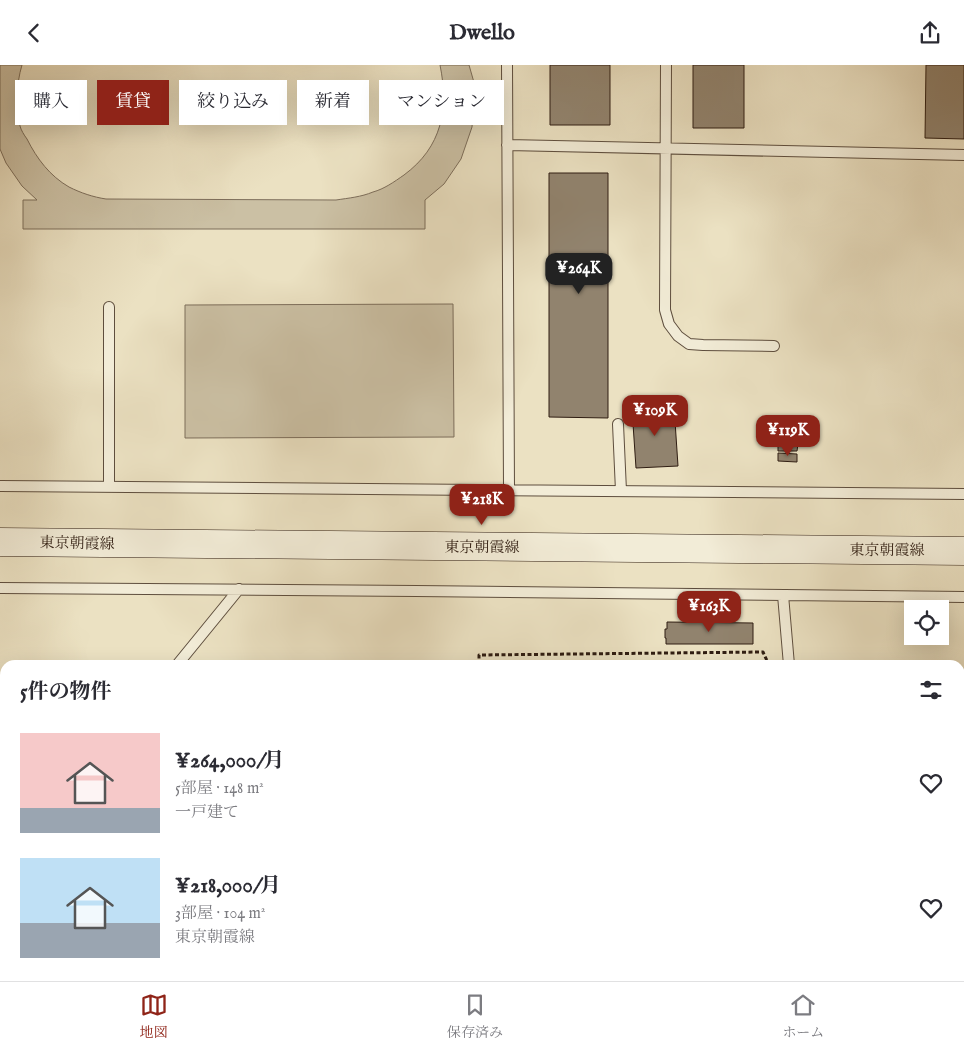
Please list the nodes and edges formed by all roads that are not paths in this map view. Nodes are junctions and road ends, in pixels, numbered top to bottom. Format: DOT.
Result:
graph roads {
  1 [pos="507,65"];
  2 [pos="666,65"];
  3 [pos="507,145"];
  4 [pos="665,148"];
  5 [pos="964,155"];
  6 [pos="109,307"];
  7 [pos="774,346"];
  8 [pos="618,424"];
  9 [pos="0,486"];
  10 [pos="109,487"];
  11 [pos="509,489"];
  12 [pos="621,491"];
  13 [pos="964,494"];
  14 [pos="0,542"];
  15 [pos="964,551"];
  16 [pos="0,588"];
  17 [pos="239,589"];
  18 [pos="784,595"];
  19 [pos="964,597"];
  20 [pos="181,660"];
  21 [pos="788,660"];
  1 -- 3 [label="lane"];
  2 -- 4 [label="lane"];
  3 -- 4 [label="lane"];
  3 -- 11 [label="lane"];
  4 -- 5 [label="lane"];
  4 -- 7 [label="lane"];
  6 -- 10 [label="lane"];
  8 -- 12 [label="lane"];
  9 -- 10 [label="lane"];
  10 -- 11 [label="lane"];
  11 -- 12 [label="lane"];
  12 -- 13 [label="lane"];
  14 -- 15 [label="main road, 東京朝霞線"];
  16 -- 17 [label="lane"];
  17 -- 18 [label="lane"];
  17 -- 20 [label="lane"];
  18 -- 19 [label="lane"];
  18 -- 21 [label="lane"];
}
